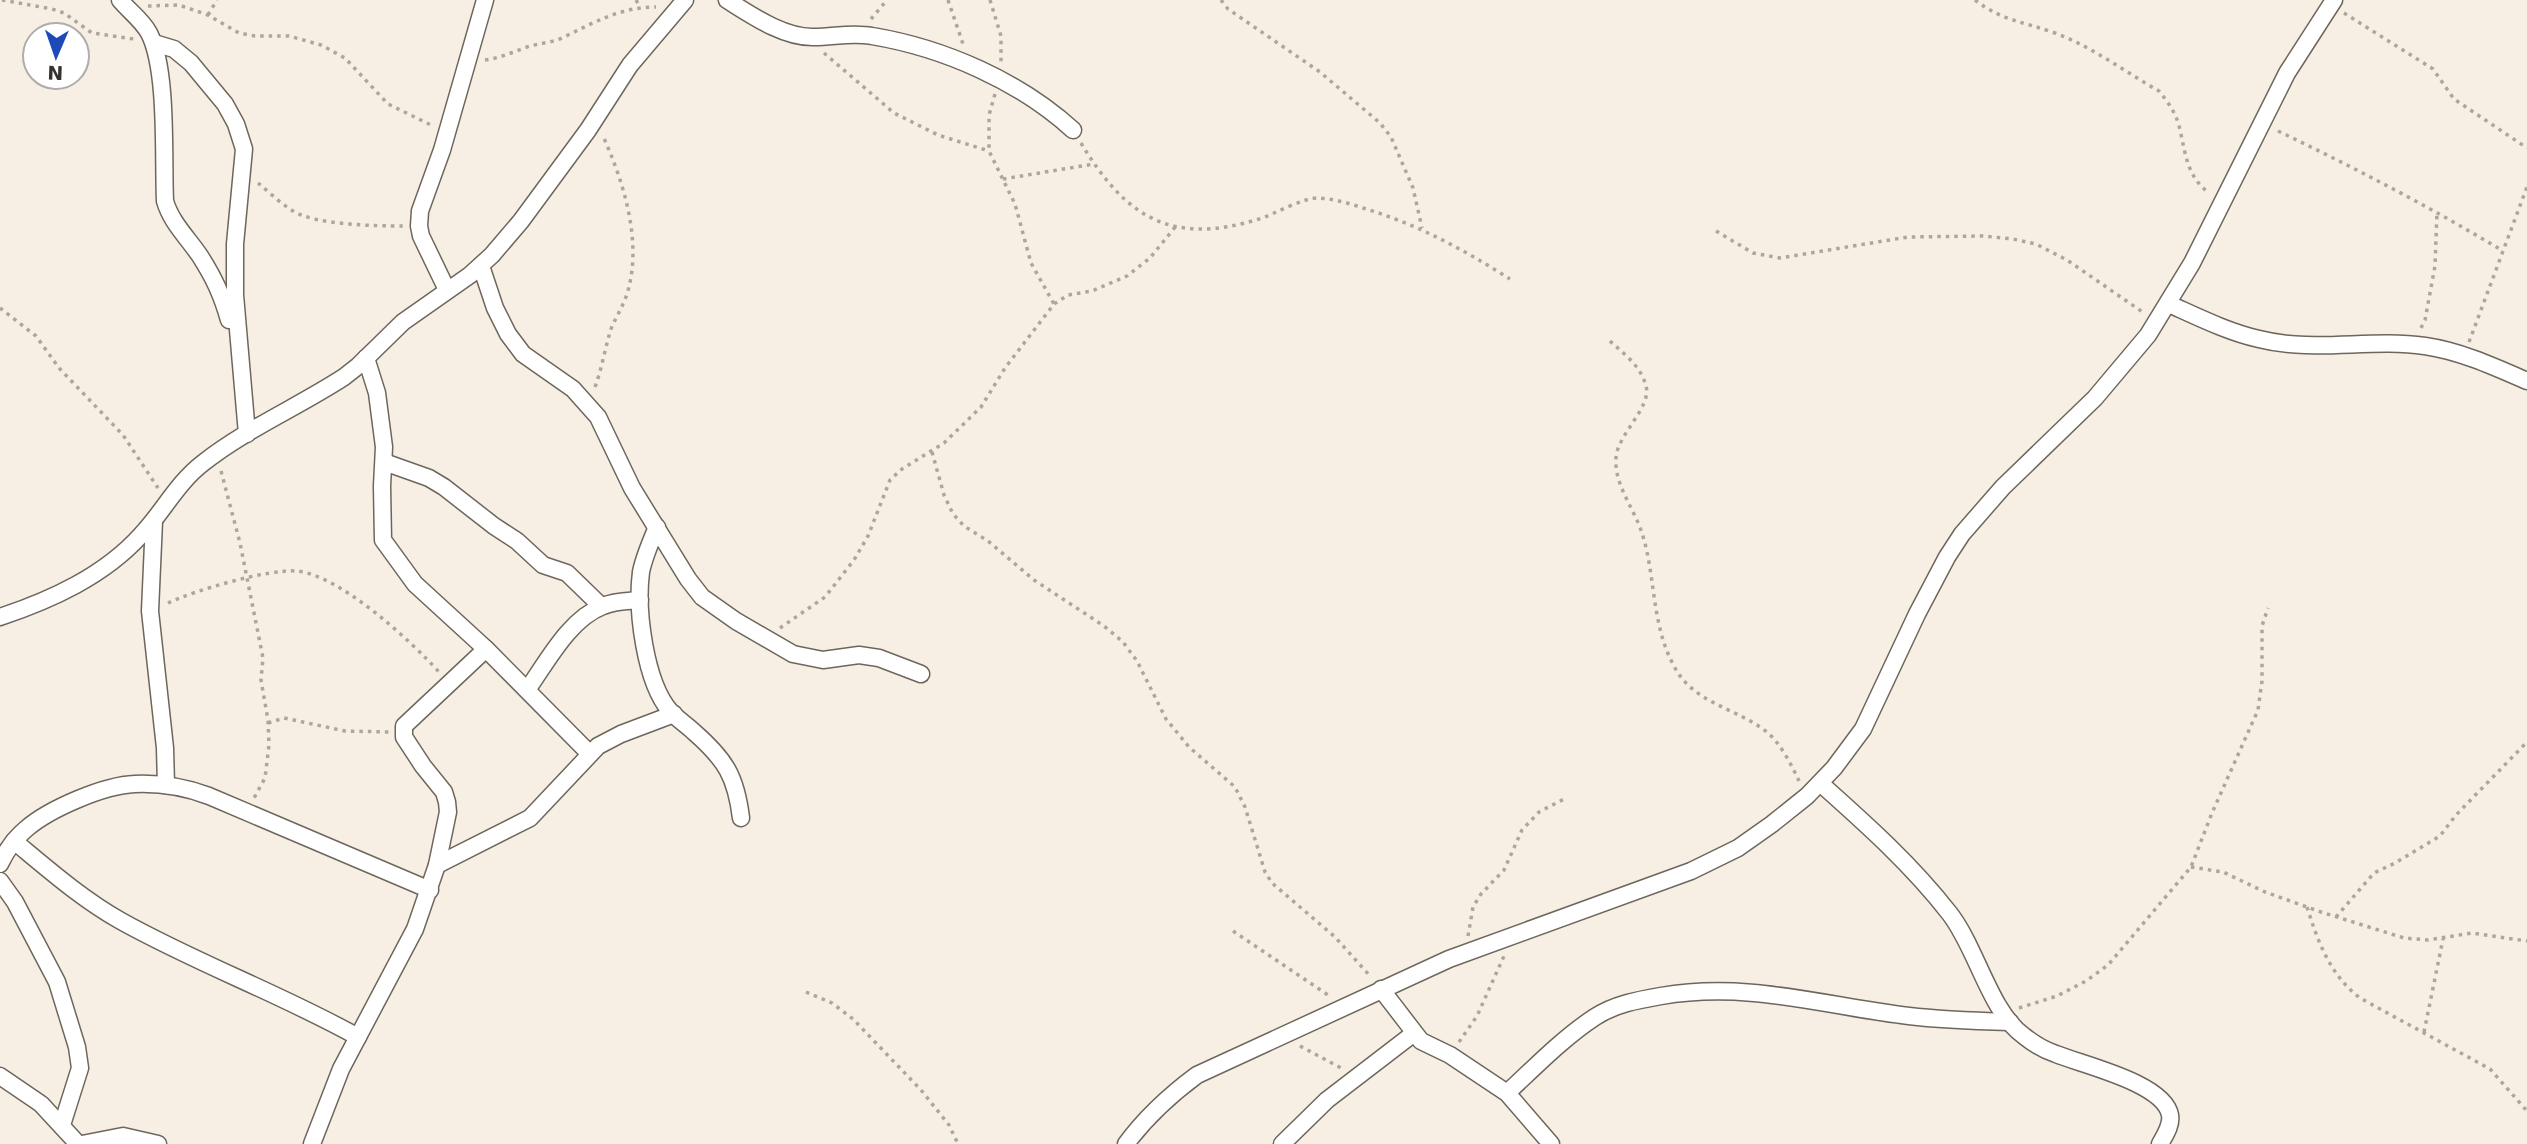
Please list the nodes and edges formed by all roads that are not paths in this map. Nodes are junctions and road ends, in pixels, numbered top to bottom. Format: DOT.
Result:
graph roads {
  1 [pos="120,0"];
  2 [pos="485,0"];
  3 [pos="727,0"];
  4 [pos="2332,2"];
  5 [pos="680,5"];
  6 [pos="153,42"];
  7 [pos="1073,130"];
  8 [pos="481,266"];
  9 [pos="447,290"];
  10 [pos="2169,304"];
  11 [pos="239,353"];
  12 [pos="366,358"];
  13 [pos="2527,382"];
  14 [pos="247,434"];
  15 [pos="384,462"];
  16 [pos="153,521"];
  17 [pos="657,527"];
  18 [pos="640,600"];
  19 [pos="601,606"];
  20 [pos="0,617"];
  21 [pos="486,649"];
  22 [pos="921,674"];
  23 [pos="527,690"];
  24 [pos="674,714"];
  25 [pos="590,754"];
  26 [pos="1820,783"];
  27 [pos="166,785"];
  28 [pos="741,818"];
  29 [pos="14,841"];
  30 [pos="0,864"];
  31 [pos="437,865"];
  32 [pos="0,881"];
  33 [pos="430,890"];
  34 [pos="1381,989"];
  35 [pos="2007,1019"];
  36 [pos="1413,1034"];
  37 [pos="358,1037"];
  38 [pos="0,1076"];
  39 [pos="1507,1093"];
  40 [pos="62,1125"];
  41 [pos="80,1144"];
  42 [pos="158,1144"];
  43 [pos="312,1144"];
  44 [pos="1126,1144"];
  45 [pos="1282,1144"];
  46 [pos="1551,1144"];
  47 [pos="2160,1144"];
  1 -- 6 [label="street"];
  2 -- 9 [label="street"];
  3 -- 7 [label="street"];
  4 -- 10 [label="street"];
  5 -- 8 [label="street"];
  6 -- 11 [label="street"];
  6 -- 11 [label="street"];
  8 -- 9 [label="street"];
  8 -- 17 [label="street"];
  9 -- 12 [label="street"];
  10 -- 13 [label="street"];
  10 -- 26 [label="street"];
  11 -- 14 [label="street"];
  12 -- 14 [label="street"];
  12 -- 15 [label="street"];
  14 -- 16 [label="street"];
  15 -- 19 [label="street"];
  15 -- 21 [label="street"];
  16 -- 20 [label="street"];
  16 -- 27 [label="street"];
  17 -- 18 [label="street"];
  17 -- 22 [label="street"];
  18 -- 19 [label="street"];
  18 -- 24 [label="street"];
  19 -- 23 [label="street"];
  21 -- 23 [label="street"];
  21 -- 31 [label="street"];
  23 -- 25 [label="street"];
  24 -- 25 [label="street"];
  24 -- 28 [label="street"];
  25 -- 31 [label="street"];
  26 -- 34 [label="street"];
  26 -- 35 [label="street"];
  27 -- 29 [label="street"];
  27 -- 33 [label="street"];
  29 -- 30 [label="street"];
  29 -- 37 [label="street"];
  31 -- 33 [label="street"];
  32 -- 40 [label="street"];
  33 -- 37 [label="street"];
  34 -- 36 [label="street"];
  34 -- 44 [label="street"];
  35 -- 39 [label="street"];
  35 -- 47 [label="street"];
  36 -- 39 [label="street"];
  36 -- 45 [label="street"];
  37 -- 43 [label="street"];
  38 -- 40 [label="street"];
  39 -- 46 [label="street"];
  40 -- 41 [label="street"];
  41 -- 42 [label="street"];
}
